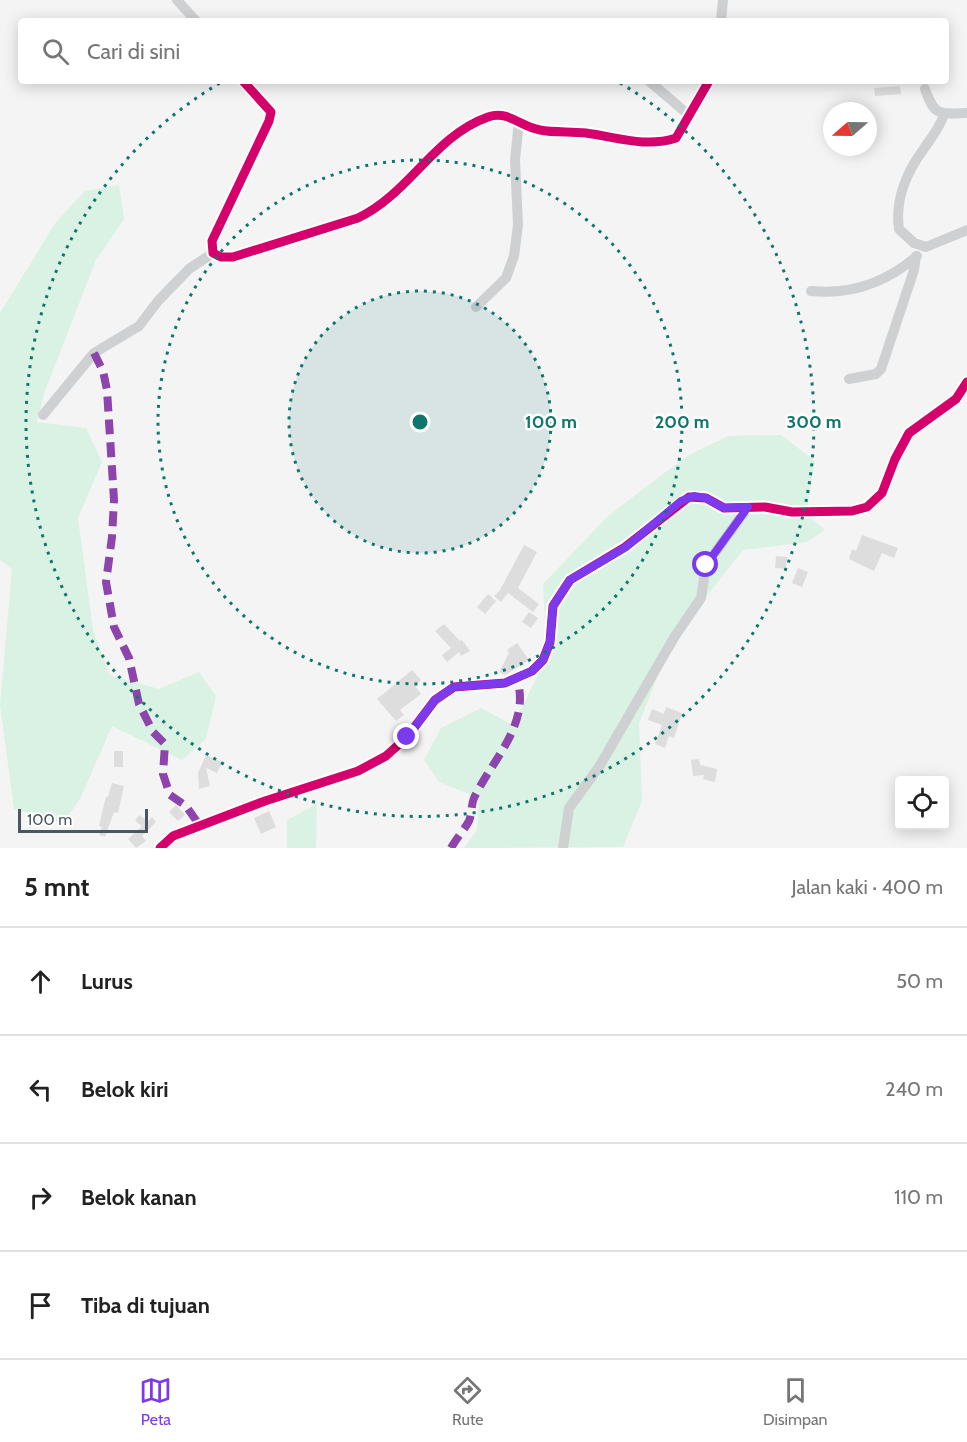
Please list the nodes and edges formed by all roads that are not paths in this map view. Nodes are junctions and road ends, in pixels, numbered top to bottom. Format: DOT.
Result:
graph roads {
  1 [pos="177,0"];
  2 [pos="723,0"];
  3 [pos="193,18"];
  4 [pos="721,18"];
  5 [pos="246,84"];
  6 [pos="653,84"];
  7 [pos="707,84"];
  8 [pos="925,89"];
  9 [pos="967,113"];
  10 [pos="944,114"];
  11 [pos="690,116"];
  12 [pos="519,122"];
  13 [pos="967,230"];
  14 [pos="926,248"];
  15 [pos="213,253"];
  16 [pos="916,256"];
  17 [pos="811,291"];
  18 [pos="476,307"];
  19 [pos="849,379"];
  20 [pos="967,382"];
  21 [pos="44,415"];
  22 [pos="748,507"];
  23 [pos="160,848"];
  24 [pos="563,848"];
  1 -- 3 [label="street"];
  2 -- 4 [label="street"];
  5 -- 15 [label="street"];
  6 -- 11 [label="street"];
  7 -- 11 [label="street"];
  8 -- 10 [label="street"];
  9 -- 10 [label="street"];
  10 -- 14 [label="street"];
  11 -- 12 [label="street"];
  12 -- 15 [label="street"];
  12 -- 18 [label="street"];
  13 -- 14 [label="street"];
  14 -- 16 [label="street"];
  15 -- 21 [label="street"];
  16 -- 17 [label="street"];
  16 -- 19 [label="street"];
  20 -- 22 [label="street"];
  22 -- 23 [label="street"];
  22 -- 24 [label="street"];
}
